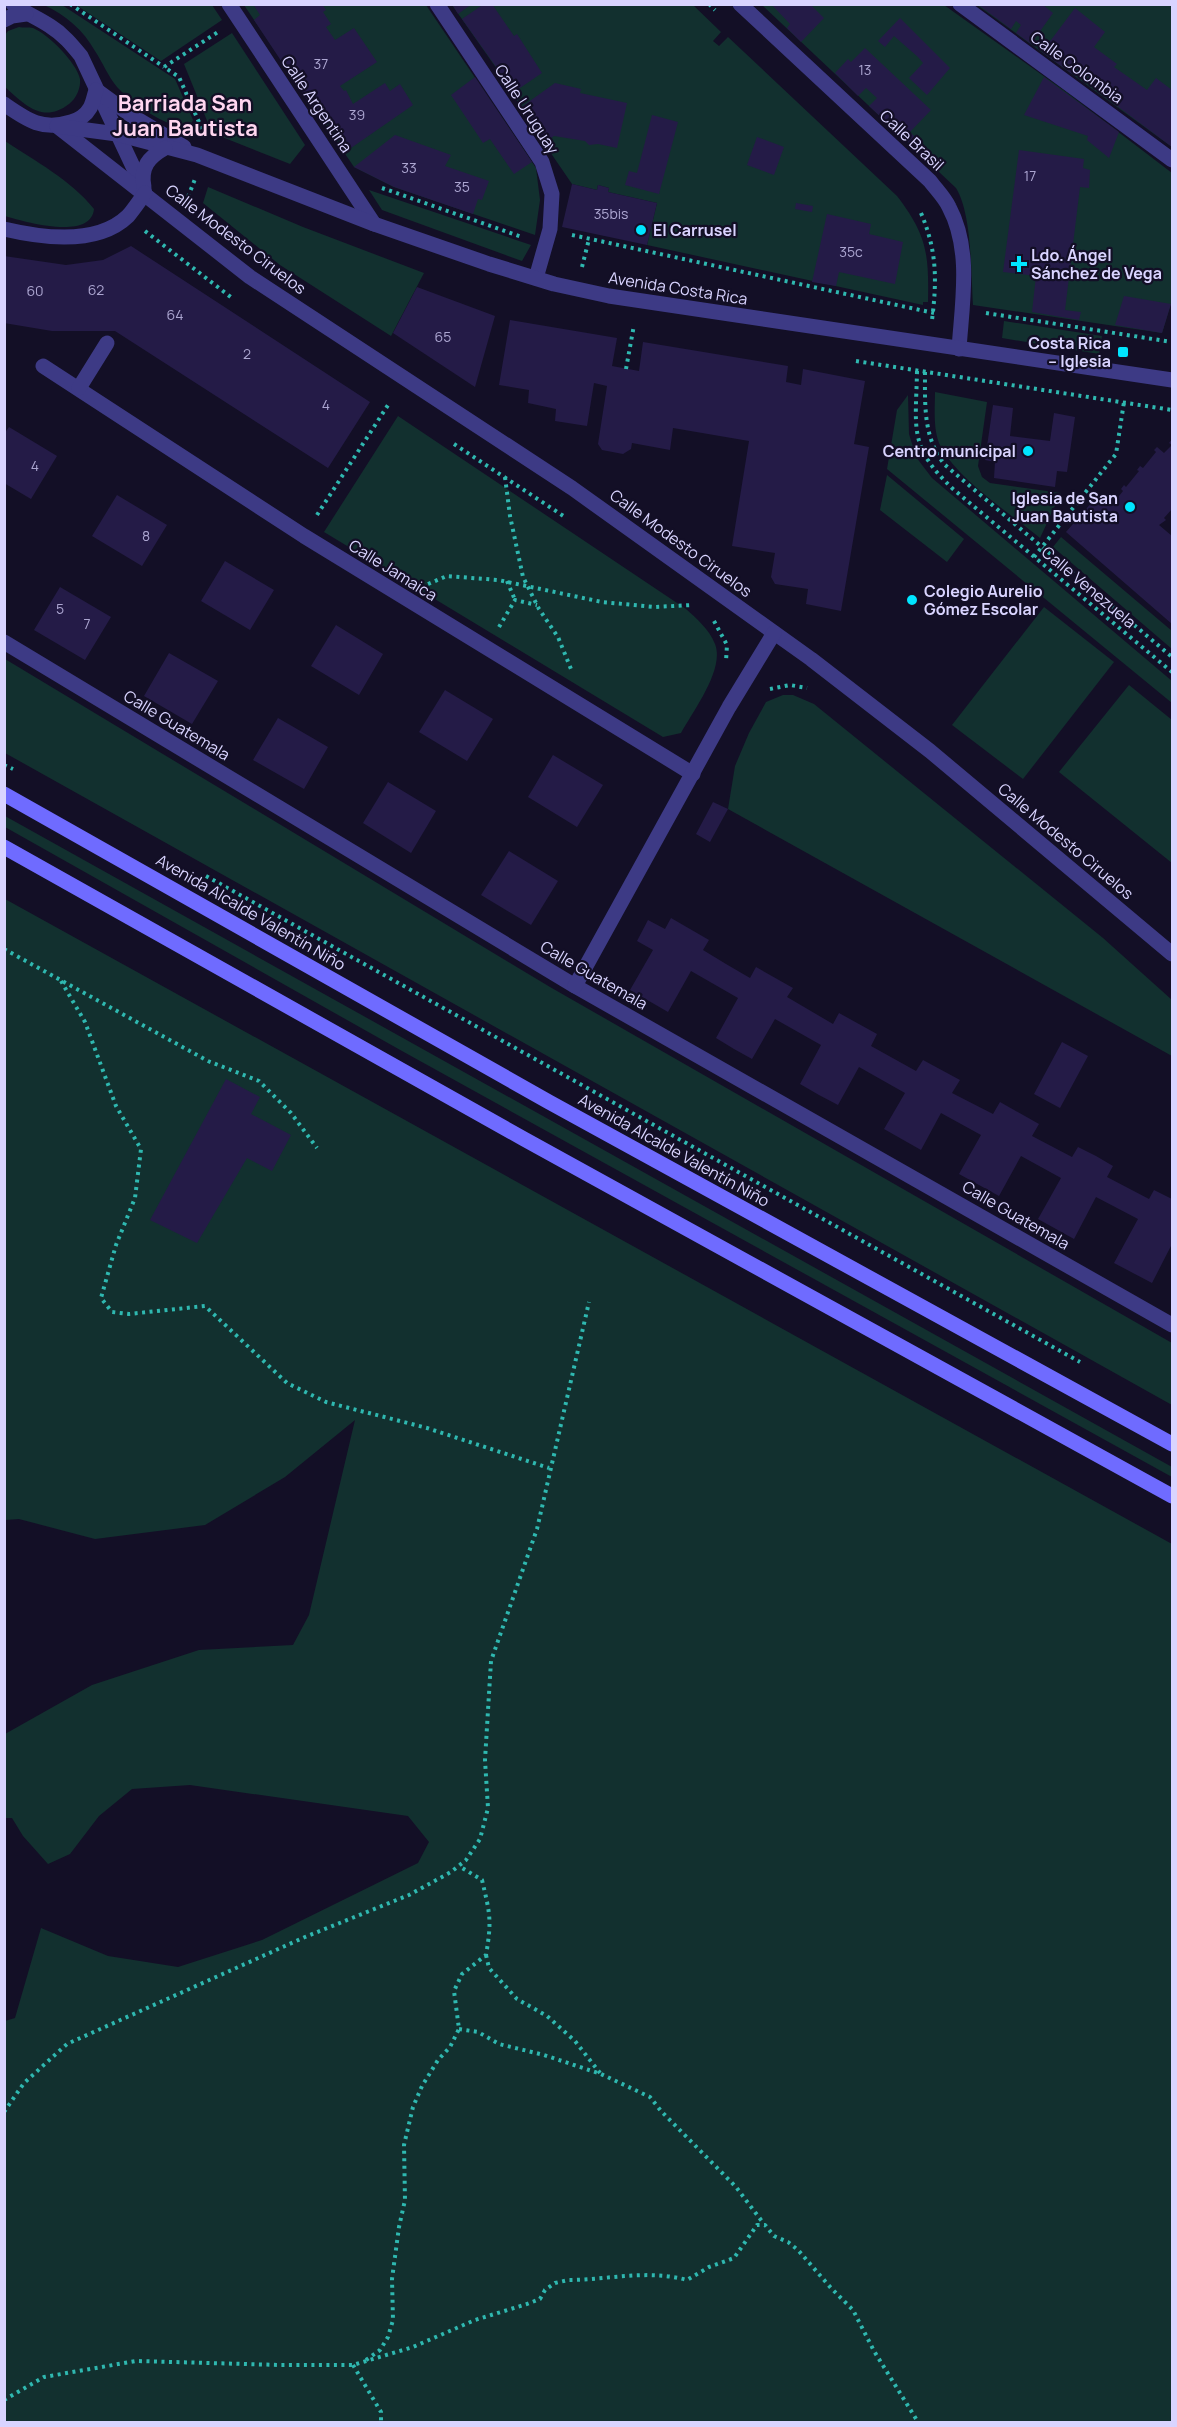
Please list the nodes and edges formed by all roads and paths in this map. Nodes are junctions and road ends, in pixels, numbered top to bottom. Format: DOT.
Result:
graph roads {
  1 [pos="12,4"];
  2 [pos="70,4"];
  3 [pos="229,4"];
  4 [pos="437,4"];
  5 [pos="709,4"];
  6 [pos="740,4"];
  7 [pos="960,4"];
  8 [pos="718,13"];
  9 [pos="26,14"];
  10 [pos="4,20"];
  11 [pos="164,67"];
  12 [pos="96,90"];
  13 [pos="4,104"];
  14 [pos="57,126"];
  15 [pos="117,134"];
  16 [pos="165,148"];
  17 [pos="197,155"];
  18 [pos="1173,160"];
  19 [pos="203,174"];
  20 [pos="145,193"];
  21 [pos="187,199"];
  22 [pos="916,206"];
  23 [pos="374,224"];
  24 [pos="4,229"];
  25 [pos="550,230"];
  26 [pos="536,278"];
  27 [pos="227,294"];
  28 [pos="236,300"];
  29 [pos="933,313"];
  30 [pos="961,314"];
  31 [pos="623,322"];
  32 [pos="634,324"];
  33 [pos="645,326"];
  34 [pos="1173,342"];
  35 [pos="107,343"];
  36 [pos="929,344"];
  37 [pos="959,349"];
  38 [pos="850,360"];
  39 [pos="43,366"];
  40 [pos="626,369"];
  41 [pos="917,371"];
  42 [pos="925,372"];
  43 [pos="1173,380"];
  44 [pos="79,388"];
  45 [pos="381,395"];
  46 [pos="390,402"];
  47 [pos="1124,402"];
  48 [pos="400,408"];
  49 [pos="1173,410"];
  50 [pos="447,439"];
  51 [pos="505,477"];
  52 [pos="573,522"];
  53 [pos="304,536"];
  54 [pos="1042,547"];
  55 [pos="1034,557"];
  56 [pos="507,581"];
  57 [pos="528,586"];
  58 [pos="399,595"];
  59 [pos="688,599"];
  60 [pos="515,600"];
  61 [pos="537,605"];
  62 [pos="713,619"];
  63 [pos="774,633"];
  64 [pos="4,642"];
  65 [pos="487,648"];
  66 [pos="1173,657"];
  67 [pos="726,671"];
  68 [pos="1173,672"];
  69 [pos="815,692"];
  70 [pos="764,695"];
  71 [pos="570,700"];
  72 [pos="4,765"];
  73 [pos="15,770"];
  74 [pos="693,774"];
  75 [pos="4,794"];
  76 [pos="4,847"];
  77 [pos="199,873"];
  78 [pos="4,950"];
  79 [pos="1173,954"];
  80 [pos="61,981"];
  81 [pos="575,986"];
  82 [pos="317,1148"];
  83 [pos="589,1302"];
  84 [pos="1173,1325"];
  85 [pos="1083,1364"];
  86 [pos="1173,1444"];
  87 [pos="549,1468"];
  88 [pos="1173,1496"];
  89 [pos="459,1866"];
  90 [pos="486,1955"];
  91 [pos="459,2029"];
  92 [pos="601,2074"];
  93 [pos="4,2112"];
  94 [pos="765,2225"];
  95 [pos="352,2365"];
  96 [pos="4,2400"];
  97 [pos="381,2422"];
  98 [pos="918,2422"];
  1 -- 9 [label="street"];
  2 -- 11 [label="path"];
  3 -- 23 [label="street, Calle Argentina"];
  4 -- 25 [label="street, Calle Uruguay"];
  5 -- 8 [label="path"];
  6 -- 30 [label="street, Calle Brasil"];
  7 -- 18 [label="street, Calle Colombia"];
  9 -- 10 [label="street"];
  9 -- 12 [label="street, Calle Modesto Ciruelos"];
  12 -- 14 [label="street"];
  12 -- 15 [label="street, Calle Modesto Ciruelos"];
  12 -- 17 [label="street, Avenida Costa Rica"];
  13 -- 14 [label="street"];
  14 -- 15 [label="street, Avenida Costa Rica"];
  14 -- 20 [label="street, Calle Modesto Ciruelos"];
  15 -- 16 [label="street, Avenida Costa Rica"];
  15 -- 20 [label="street, Calle Modesto Ciruelos"];
  16 -- 17 [label="street, Avenida Costa Rica"];
  16 -- 20 [label="street"];
  17 -- 23 [label="street, Avenida Costa Rica"];
  19 -- 21 [label="path"];
  20 -- 24 [label="street"];
  20 -- 63 [label="street, Calle Modesto Ciruelos"];
  22 -- 29 [label="path"];
  23 -- 26 [label="street, Avenida Costa Rica"];
  25 -- 26 [label="street, Calle Uruguay"];
  25 -- 29 [label="path"];
  26 -- 36 [label="street, Avenida Costa Rica"];
  27 -- 28 [label="path"];
  29 -- 30 [label="path"];
  29 -- 36 [label="path"];
  30 -- 34 [label="path"];
  30 -- 37 [label="street, Calle Brasil"];
  31 -- 32 [label="path"];
  32 -- 33 [label="path"];
  32 -- 40 [label="path"];
  35 -- 44 [label="street"];
  36 -- 37 [label="street, Avenida Costa Rica"];
  36 -- 42 [label="path"];
  37 -- 43 [label="street, Avenida Costa Rica"];
  38 -- 41 [label="path"];
  39 -- 44 [label="street, Calle Jamaica"];
  41 -- 42 [label="path"];
  41 -- 55 [label="path, Calle Venezuela"];
  42 -- 47 [label="path"];
  42 -- 54 [label="path"];
  44 -- 53 [label="street, Calle Jamaica"];
  45 -- 46 [label="path"];
  46 -- 48 [label="path"];
  46 -- 53 [label="path"];
  47 -- 49 [label="path"];
  47 -- 54 [label="path"];
  50 -- 51 [label="path"];
  51 -- 52 [label="path"];
  51 -- 57 [label="path"];
  53 -- 58 [label="street, Calle Jamaica"];
  54 -- 55 [label="path"];
  54 -- 66 [label="path"];
  55 -- 68 [label="path, Calle Venezuela"];
  56 -- 57 [label="path"];
  56 -- 58 [label="path"];
  56 -- 60 [label="path"];
  57 -- 59 [label="path"];
  57 -- 61 [label="path"];
  58 -- 65 [label="street, Calle Jamaica"];
  60 -- 61 [label="path"];
  60 -- 65 [label="path"];
  61 -- 71 [label="path"];
  62 -- 67 [label="path"];
  63 -- 74 [label="street"];
  63 -- 79 [label="street, Calle Modesto Ciruelos"];
  64 -- 81 [label="street, Calle Guatemala"];
  65 -- 71 [label="street, Calle Jamaica"];
  69 -- 70 [label="path"];
  71 -- 74 [label="street, Calle Jamaica"];
  72 -- 73 [label="path"];
  74 -- 81 [label="street"];
  75 -- 86 [label="street, Avenida Alcalde Valentín Niño"];
  76 -- 88 [label="street"];
  77 -- 85 [label="path"];
  78 -- 80 [label="path"];
  80 -- 82 [label="path"];
  80 -- 87 [label="path"];
  81 -- 84 [label="street, Calle Guatemala"];
  83 -- 87 [label="path"];
  87 -- 89 [label="path"];
  89 -- 90 [label="path"];
  89 -- 93 [label="path"];
  90 -- 91 [label="path"];
  90 -- 92 [label="path"];
  91 -- 92 [label="path"];
  91 -- 95 [label="path"];
  92 -- 94 [label="path"];
  94 -- 95 [label="path"];
  94 -- 98 [label="path"];
  95 -- 96 [label="path"];
  95 -- 97 [label="path"];
}
